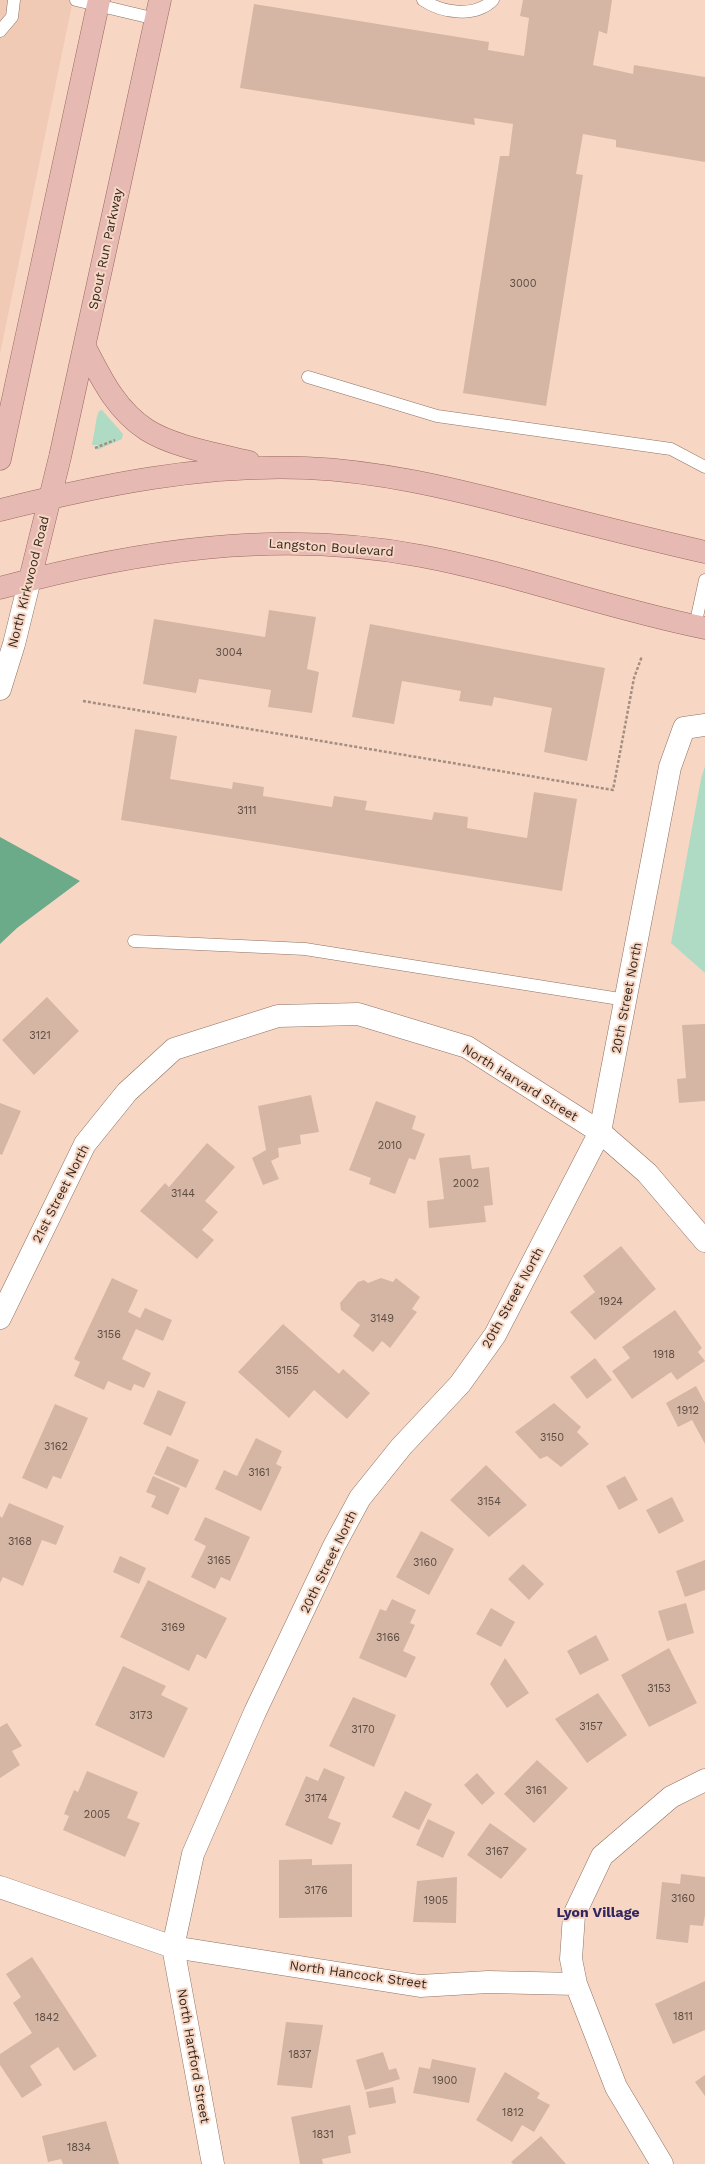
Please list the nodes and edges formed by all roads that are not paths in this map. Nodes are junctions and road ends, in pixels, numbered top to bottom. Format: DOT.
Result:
graph roads {
  1 [pos="14,0"];
  2 [pos="76,0"];
  3 [pos="424,0"];
  4 [pos="493,0"];
  5 [pos="98,3"];
  6 [pos="158,10"];
  7 [pos="0,31"];
  8 [pos="85,347"];
  9 [pos="308,376"];
  10 [pos="0,459"];
  11 [pos="705,467"];
  12 [pos="270,468"];
  13 [pos="50,498"];
  14 [pos="0,510"];
  15 [pos="705,552"];
  16 [pos="30,579"];
  17 [pos="705,580"];
  18 [pos="0,588"];
  19 [pos="700,627"];
  20 [pos="0,689"];
  21 [pos="705,725"];
  22 [pos="134,941"];
  23 [pos="626,1000"];
  24 [pos="174,1049"];
  25 [pos="600,1132"];
  26 [pos="705,1241"];
  27 [pos="0,1318"];
  28 [pos="705,1780"];
  29 [pos="0,1887"];
  30 [pos="173,1947"];
  31 [pos="576,1984"];
  32 [pos="213,2164"];
  33 [pos="662,2164"];
  1 -- 7 [label="lane"];
  2 -- 5 [label="lane"];
  3 -- 4 [label="lane"];
  5 -- 6 [label="lane"];
  5 -- 10 [label="main road"];
  6 -- 8 [label="main road, Spout Run Parkway"];
  8 -- 12 [label="main road"];
  8 -- 13 [label="main road, Spout Run Parkway"];
  9 -- 11 [label="lane"];
  12 -- 13 [label="main road"];
  12 -- 15 [label="main road"];
  13 -- 14 [label="main road"];
  13 -- 16 [label="main road, North Kirkwood Road"];
  16 -- 18 [label="main road, Langston Boulevard"];
  16 -- 19 [label="main road, Langston Boulevard"];
  16 -- 20 [label="street, North Kirkwood Road"];
  17 -- 19 [label="lane"];
  21 -- 23 [label="street, 20th Street North"];
  22 -- 23 [label="lane"];
  23 -- 25 [label="street, 20th Street North"];
  24 -- 25 [label="street, North Harvard Street"];
  24 -- 27 [label="street, 21st Street North"];
  25 -- 26 [label="street, North Harvard Street"];
  25 -- 30 [label="street, 20th Street North"];
  28 -- 31 [label="street"];
  29 -- 30 [label="street, North Hancock Street"];
  30 -- 31 [label="street, North Hancock Street"];
  30 -- 32 [label="street, North Hartford Street"];
  31 -- 33 [label="street"];
}
